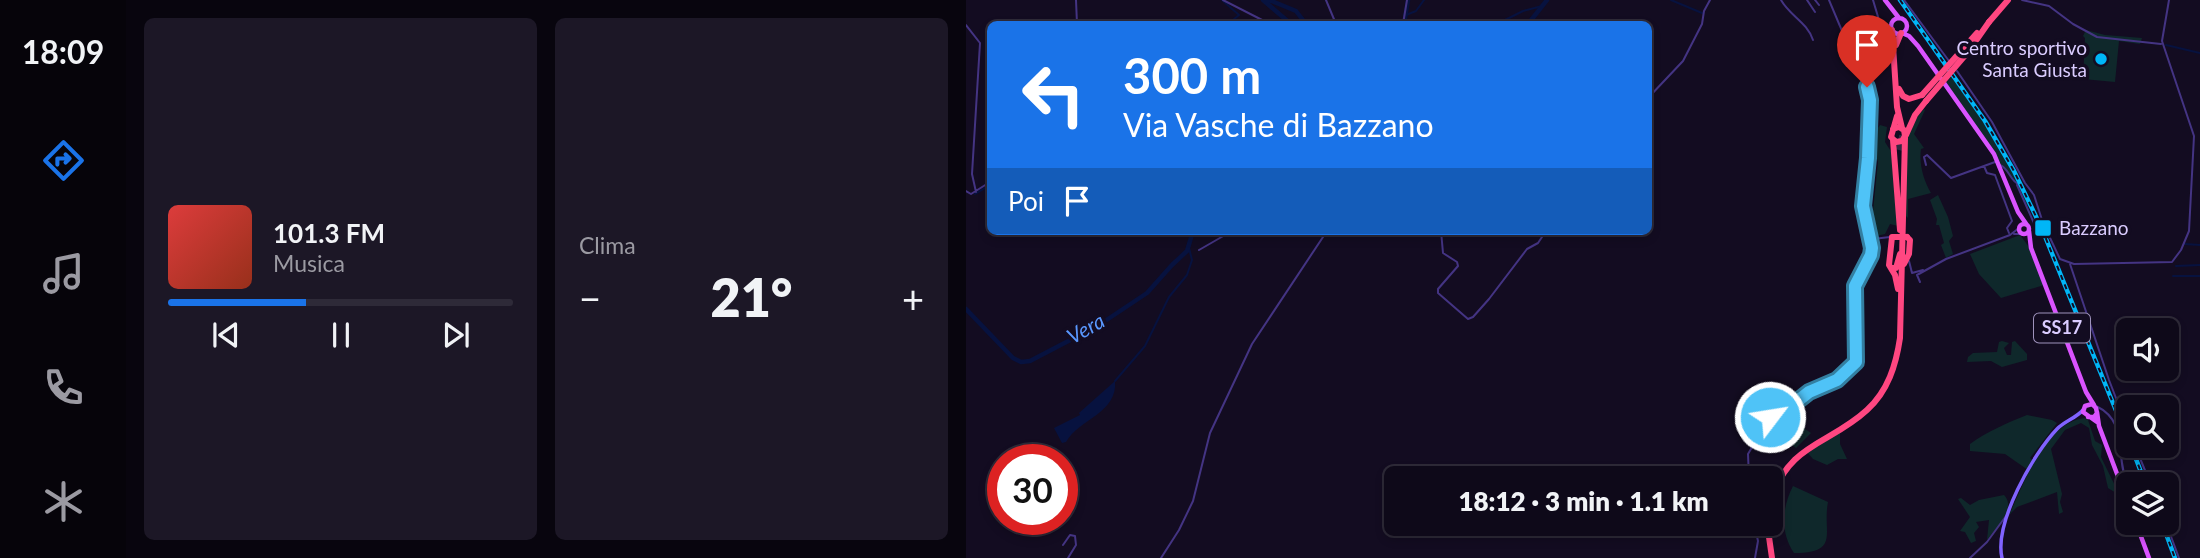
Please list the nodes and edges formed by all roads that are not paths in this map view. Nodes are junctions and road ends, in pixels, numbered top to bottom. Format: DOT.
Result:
graph roads {
  1 [pos="1076,0"];
  2 [pos="1223,0"];
  3 [pos="1326,0"];
  4 [pos="1407,0"];
  5 [pos="1710,0"];
  6 [pos="1782,0"];
  7 [pos="1807,0"];
  8 [pos="1815,0"];
  9 [pos="1825,0"];
  10 [pos="1873,0"];
  11 [pos="1884,0"];
  12 [pos="1904,0"];
  13 [pos="2008,0"];
  14 [pos="2022,0"];
  15 [pos="2169,0"];
  16 [pos="1829,2"];
  17 [pos="1819,5"];
  18 [pos="1815,12"];
  19 [pos="1900,18"];
  20 [pos="1077,21"];
  21 [pos="1263,21"];
  22 [pos="1335,21"];
  23 [pos="1404,21"];
  24 [pos="1893,21"];
  25 [pos="966,25"];
  26 [pos="1906,25"];
  27 [pos="1892,30"];
  28 [pos="1901,33"];
  29 [pos="1813,40"];
  30 [pos="2163,43"];
  31 [pos="1895,47"];
  32 [pos="1918,47"];
  33 [pos="1877,53"];
  34 [pos="1895,57"];
  35 [pos="1652,94"];
  36 [pos="1924,98"];
  37 [pos="1897,107"];
  38 [pos="1894,129"];
  39 [pos="1904,132"];
  40 [pos="1893,140"];
  41 [pos="1989,146"];
  42 [pos="1899,150"];
  43 [pos="1990,162"];
  44 [pos="1983,164"];
  45 [pos="1926,165"];
  46 [pos="2000,166"];
  47 [pos="987,184"];
  48 [pos="2021,184"];
  49 [pos="966,191"];
  50 [pos="976,192"];
  51 [pos="2018,212"];
  52 [pos="2026,225"];
  53 [pos="2037,230"];
  54 [pos="2021,231"];
  55 [pos="2029,231"];
  56 [pos="1225,235"];
  57 [pos="1324,235"];
  58 [pos="1441,235"];
  59 [pos="1543,235"];
  60 [pos="1869,235"];
  61 [pos="2010,235"];
  62 [pos="1900,237"];
  63 [pos="2031,248"];
  64 [pos="1199,250"];
  65 [pos="1904,252"];
  66 [pos="1909,261"];
  67 [pos="2069,264"];
  68 [pos="1891,268"];
  69 [pos="1924,271"];
  70 [pos="1920,282"];
  71 [pos="1898,289"];
  72 [pos="2086,392"];
  73 [pos="2116,398"];
  74 [pos="2084,408"];
  75 [pos="2097,409"];
  76 [pos="2088,417"];
  77 [pos="2071,419"];
  78 [pos="2099,426"];
  79 [pos="1748,466"];
  80 [pos="1783,467"];
  81 [pos="2116,472"];
  82 [pos="2123,472"];
  83 [pos="1783,473"];
  84 [pos="2007,516"];
  85 [pos="2140,535"];
  86 [pos="2170,535"];
  87 [pos="1757,536"];
  88 [pos="1770,536"];
  89 [pos="1063,545"];
  90 [pos="1068,558"];
  91 [pos="1161,558"];
  92 [pos="1755,558"];
  93 [pos="1774,558"];
  94 [pos="1970,558"];
  95 [pos="2002,558"];
  96 [pos="2149,558"];
  97 [pos="2179,558"];
  1 -- 20 [label="street"];
  2 -- 21 [label="street"];
  3 -- 22 [label="street"];
  4 -- 23 [label="street"];
  5 -- 35 [label="street"];
  6 -- 29 [label="street"];
  7 -- 18 [label="street"];
  8 -- 17 [label="street"];
  9 -- 16 [label="street"];
  10 -- 33 [label="street"];
  11 -- 19 [label="main road, SS17"];
  11 -- 24 [label="main road"];
  12 -- 48 [label="street"];
  13 -- 36 [label="highway, bridge"];
  14 -- 30 [label="street"];
  15 -- 30 [label="street"];
  16 -- 60 [label="street"];
  19 -- 24 [label="main road"];
  19 -- 26 [label="main road, SS17"];
  24 -- 27 [label="main road"];
  25 -- 50 [label="street"];
  26 -- 28 [label="main road"];
  26 -- 32 [label="main road, SS17"];
  27 -- 28 [label="main road"];
  27 -- 34 [label="highway"];
  28 -- 31 [label="highway"];
  28 -- 32 [label="main road"];
  30 -- 67 [label="street"];
  31 -- 34 [label="highway"];
  31 -- 36 [label="highway"];
  32 -- 41 [label="main road, SS17"];
  34 -- 37 [label="highway"];
  36 -- 39 [label="highway"];
  37 -- 38 [label="highway"];
  37 -- 39 [label="highway"];
  38 -- 39 [label="highway"];
  38 -- 40 [label="highway"];
  39 -- 40 [label="highway"];
  39 -- 62 [label="highway"];
  40 -- 62 [label="highway"];
  41 -- 43 [label="street"];
  41 -- 46 [label="main road, SS17"];
  42 -- 62 [label="highway"];
  43 -- 44 [label="street"];
  43 -- 46 [label="street"];
  44 -- 45 [label="street"];
  44 -- 61 [label="street"];
  46 -- 48 [label="street"];
  46 -- 51 [label="main road, SS17"];
  47 -- 50 [label="street"];
  48 -- 53 [label="street"];
  48 -- 67 [label="street"];
  49 -- 50 [label="street"];
  51 -- 52 [label="main road, SS17"];
  51 -- 54 [label="main road, SS17"];
  52 -- 54 [label="main road"];
  52 -- 55 [label="main road, SS17"];
  54 -- 55 [label="main road"];
  54 -- 61 [label="street"];
  54 -- 63 [label="main road, SS17"];
  55 -- 63 [label="main road, SS17"];
  56 -- 64 [label="street"];
  57 -- 91 [label="street"];
  58 -- 59 [label="street"];
  60 -- 62 [label="street"];
  60 -- 79 [label="street"];
  61 -- 69 [label="street"];
  62 -- 65 [label="highway"];
  62 -- 68 [label="highway"];
  63 -- 72 [label="main road, SS17"];
  65 -- 68 [label="highway"];
  65 -- 71 [label="highway"];
  65 -- 83 [label="highway"];
  66 -- 69 [label="street"];
  67 -- 73 [label="street"];
  68 -- 71 [label="highway"];
  69 -- 70 [label="street"];
  71 -- 80 [label="highway"];
  72 -- 74 [label="main road, SS17"];
  72 -- 75 [label="main road, SS17"];
  74 -- 75 [label="main road"];
  74 -- 76 [label="main road, SS17"];
  74 -- 77 [label="street"];
  75 -- 76 [label="main road"];
  75 -- 78 [label="main road, SS17"];
  75 -- 82 [label="street"];
  76 -- 77 [label="street"];
  76 -- 78 [label="main road"];
  77 -- 84 [label="street"];
  78 -- 81 [label="main road, SS17"];
  84 -- 94 [label="street"];
  84 -- 95 [label="street"];
  85 -- 96 [label="main road"];
  86 -- 97 [label="street"];
  87 -- 92 [label="street"];
  88 -- 93 [label="highway"];
  89 -- 90 [label="street"];
}
